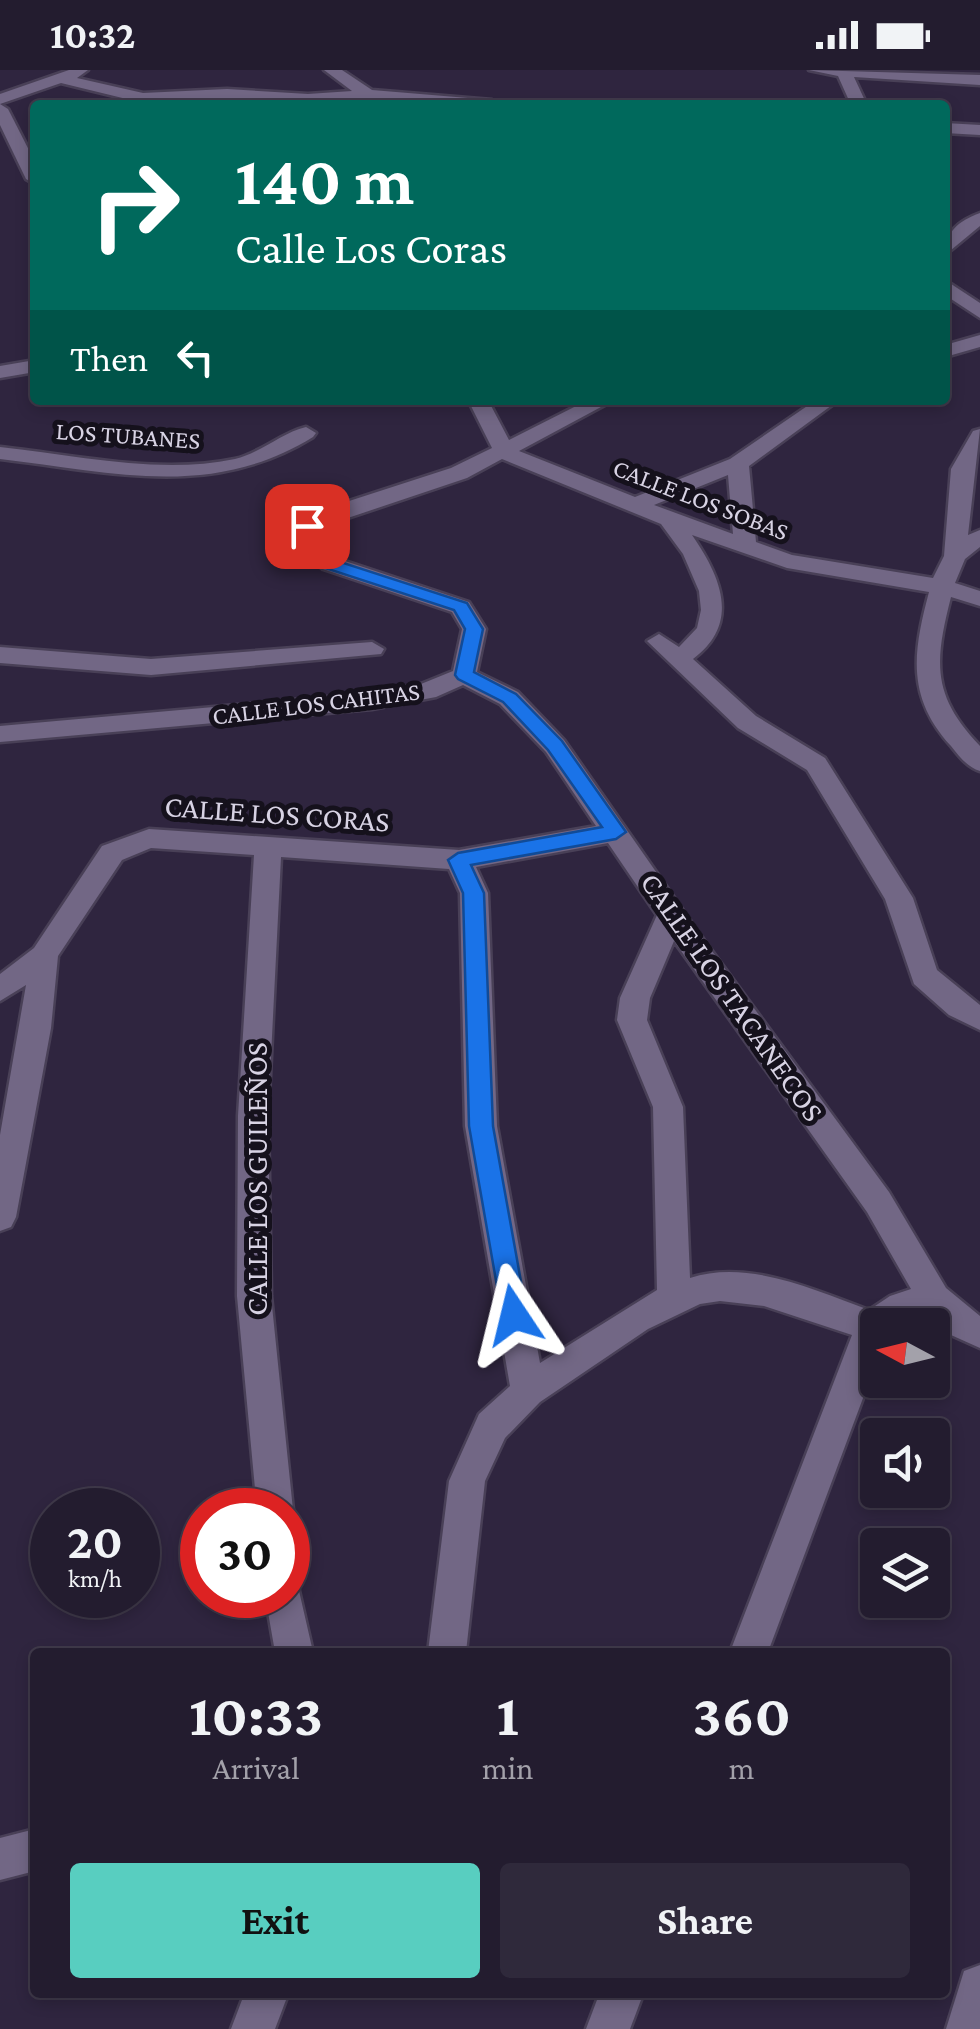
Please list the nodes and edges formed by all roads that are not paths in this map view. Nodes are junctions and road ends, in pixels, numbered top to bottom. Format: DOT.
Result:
graph roads {
  1 [pos="84,70"];
  2 [pos="332,70"];
  3 [pos="816,70"];
  4 [pos="842,71"];
  5 [pos="63,78"];
  6 [pos="980,80"];
  7 [pos="367,94"];
  8 [pos="0,100"];
  9 [pos="144,100"];
  10 [pos="172,100"];
  11 [pos="378,100"];
  12 [pos="435,100"];
  13 [pos="856,100"];
  14 [pos="0,109"];
  15 [pos="950,128"];
  16 [pos="980,130"];
  17 [pos="30,169"];
  18 [pos="980,218"];
  19 [pos="950,244"];
  20 [pos="950,290"];
  21 [pos="980,312"];
  22 [pos="980,342"];
  23 [pos="950,350"];
  24 [pos="30,367"];
  25 [pos="0,372"];
  26 [pos="481,405"];
  27 [pos="595,405"];
  28 [pos="823,405"];
  29 [pos="306,433"];
  30 [pos="980,435"];
  31 [pos="0,453"];
  32 [pos="505,453"];
  33 [pos="738,464"];
  34 [pos="636,505"];
  35 [pos="669,519"];
  36 [pos="980,536"];
  37 [pos="744,544"];
  38 [pos="955,556"];
  39 [pos="980,575"];
  40 [pos="943,587"];
  41 [pos="980,599"];
  42 [pos="372,649"];
  43 [pos="0,655"];
  44 [pos="464,675"];
  45 [pos="0,734"];
  46 [pos="980,762"];
  47 [pos="616,832"];
  48 [pos="268,847"];
  49 [pos="458,860"];
  50 [pos="671,916"];
  51 [pos="44,954"];
  52 [pos="0,990"];
  53 [pos="980,1019"];
  54 [pos="0,1217"];
  55 [pos="674,1297"];
  56 [pos="934,1298"];
  57 [pos="898,1308"];
  58 [pos="860,1322"];
  59 [pos="980,1333"];
  60 [pos="860,1359"];
  61 [pos="528,1391"];
  62 [pos="273,1488"];
  63 [pos="288,1618"];
  64 [pos="293,1648"];
  65 [pos="448,1648"];
  66 [pos="751,1648"];
  67 [pos="30,1851"];
  68 [pos="0,1859"];
  69 [pos="980,1987"];
  70 [pos="265,1998"];
  71 [pos="620,1998"];
  72 [pos="253,2029"];
  73 [pos="608,2029"];
  74 [pos="968,2029"];
  1 -- 5 [label="street"];
  2 -- 7 [label="street"];
  3 -- 4 [label="street"];
  4 -- 6 [label="street"];
  4 -- 13 [label="street"];
  5 -- 8 [label="street"];
  5 -- 9 [label="street"];
  7 -- 10 [label="street"];
  7 -- 11 [label="street"];
  7 -- 12 [label="street"];
  14 -- 17 [label="street"];
  15 -- 16 [label="street"];
  18 -- 19 [label="street"];
  20 -- 21 [label="street"];
  22 -- 23 [label="street"];
  24 -- 25 [label="street"];
  26 -- 32 [label="street"];
  27 -- 32 [label="street"];
  28 -- 33 [label="street"];
  29 -- 31 [label="street, LOS TUBANES"];
  30 -- 38 [label="street"];
  32 -- 34 [label="street, CALLE LOS SOBAS"];
  32 -- 44 [label="street"];
  33 -- 34 [label="street"];
  33 -- 37 [label="street"];
  34 -- 35 [label="street, CALLE LOS SOBAS"];
  35 -- 37 [label="street, CALLE LOS SOBAS"];
  35 -- 53 [label="street"];
  36 -- 38 [label="street"];
  37 -- 40 [label="street, CALLE LOS SOBAS"];
  38 -- 40 [label="street"];
  39 -- 40 [label="street"];
  40 -- 41 [label="street, CALLE LOS SOBAS"];
  40 -- 46 [label="street"];
  42 -- 43 [label="street"];
  44 -- 45 [label="street, CALLE LOS CAHITAS"];
  44 -- 47 [label="street, CALLE LOS TACANECOS"];
  47 -- 49 [label="street, CALLE LOS CORAS"];
  47 -- 50 [label="street, CALLE LOS TACANECOS"];
  48 -- 49 [label="street, CALLE LOS CORAS"];
  48 -- 51 [label="street, CALLE LOS CORAS"];
  48 -- 62 [label="street, CALLE LOS GUILEÑOS"];
  49 -- 61 [label="street"];
  50 -- 55 [label="street"];
  50 -- 56 [label="street, CALLE LOS TACANECOS"];
  51 -- 52 [label="street, CALLE LOS CORAS"];
  51 -- 54 [label="street"];
  55 -- 58 [label="street"];
  55 -- 61 [label="street"];
  56 -- 57 [label="street"];
  56 -- 59 [label="street, CALLE LOS TACANECOS"];
  60 -- 66 [label="street"];
  61 -- 65 [label="street"];
  63 -- 64 [label="street"];
  67 -- 68 [label="street"];
  69 -- 74 [label="street"];
  70 -- 72 [label="street"];
  71 -- 73 [label="street"];
}
